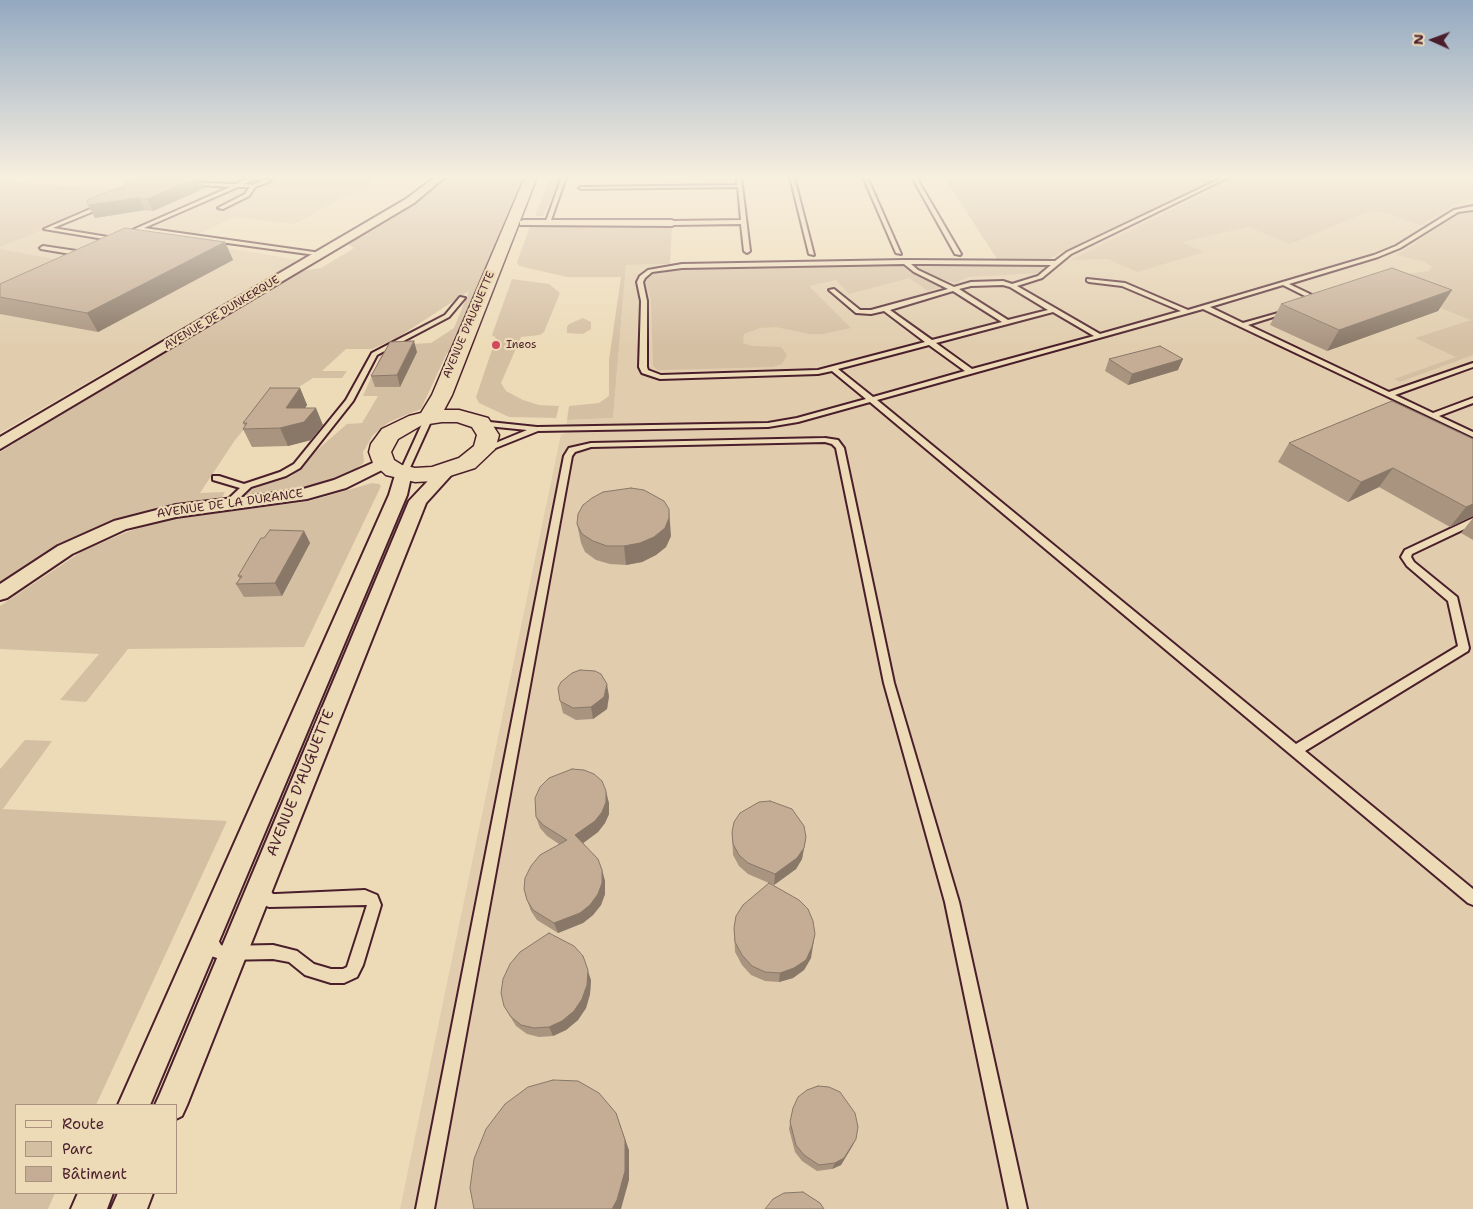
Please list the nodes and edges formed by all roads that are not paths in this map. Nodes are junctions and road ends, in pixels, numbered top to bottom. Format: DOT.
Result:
graph roads {
  1 [pos="73,233"];
  2 [pos="128,233"];
  3 [pos="170,233"];
  4 [pos="356,233"];
  5 [pos="508,233"];
  6 [pos="520,233"];
  7 [pos="745,233"];
  8 [pos="807,233"];
  9 [pos="890,233"];
  10 [pos="946,233"];
  11 [pos="1109,233"];
  12 [pos="1418,233"];
  13 [pos="114,240"];
  14 [pos="98,247"];
  15 [pos="43,248"];
  16 [pos="90,250"];
  17 [pos="747,252"];
  18 [pos="899,253"];
  19 [pos="83,254"];
  20 [pos="321,254"];
  21 [pos="812,254"];
  22 [pos="958,254"];
  23 [pos="74,258"];
  24 [pos="906,262"];
  25 [pos="1055,263"];
  26 [pos="1089,280"];
  27 [pos="1282,284"];
  28 [pos="1012,286"];
  29 [pos="954,289"];
  30 [pos="832,290"];
  31 [pos="462,298"];
  32 [pos="1302,305"];
  33 [pos="1204,307"];
  34 [pos="1294,308"];
  35 [pos="884,309"];
  36 [pos="1054,310"];
  37 [pos="1186,311"];
  38 [pos="1007,322"];
  39 [pos="1243,325"];
  40 [pos="1099,336"];
  41 [pos="930,342"];
  42 [pos="1473,365"];
  43 [pos="833,368"];
  44 [pos="971,372"];
  45 [pos="1389,395"];
  46 [pos="872,400"];
  47 [pos="1473,400"];
  48 [pos="1433,416"];
  49 [pos="429,418"];
  50 [pos="474,420"];
  51 [pos="537,429"];
  52 [pos="1473,436"];
  53 [pos="0,444"];
  54 [pos="484,449"];
  55 [pos="394,467"];
  56 [pos="447,471"];
  57 [pos="216,478"];
  58 [pos="244,487"];
  59 [pos="227,506"];
  60 [pos="1473,521"];
  61 [pos="0,593"];
  62 [pos="1295,752"];
  63 [pos="259,888"];
  64 [pos="1473,898"];
  65 [pos="208,935"];
  66 [pos="232,954"];
  67 [pos="134,1104"];
  68 [pos="171,1104"];
  69 [pos="96,1194"];
  70 [pos="136,1194"];
  71 [pos="89,1209"];
  72 [pos="129,1209"];
  73 [pos="425,1209"];
  74 [pos="1018,1209"];
  1 -- 13 [label="lane"];
  2 -- 13 [label="lane"];
  3 -- 20 [label="lane"];
  4 -- 20 [label="street, AVENUE DE DUNKERQUE"];
  5 -- 49 [label="main road, AVENUE D'AUGUETTE"];
  6 -- 50 [label="main road, AVENUE D'AUGUETTE"];
  7 -- 17 [label="lane"];
  8 -- 21 [label="lane"];
  9 -- 18 [label="lane"];
  10 -- 22 [label="lane"];
  11 -- 25 [label="lane"];
  12 -- 27 [label="lane"];
  13 -- 14 [label="lane"];
  15 -- 19 [label="lane"];
  16 -- 19 [label="lane"];
  19 -- 23 [label="lane"];
  20 -- 53 [label="street, AVENUE DE DUNKERQUE"];
  24 -- 25 [label="lane"];
  24 -- 29 [label="lane"];
  24 -- 43 [label="lane"];
  25 -- 28 [label="lane"];
  26 -- 37 [label="lane"];
  27 -- 32 [label="lane"];
  27 -- 33 [label="lane"];
  28 -- 29 [label="lane"];
  28 -- 36 [label="lane"];
  29 -- 35 [label="lane"];
  29 -- 38 [label="lane"];
  30 -- 35 [label="lane"];
  31 -- 58 [label="lane"];
  33 -- 37 [label="lane"];
  33 -- 39 [label="lane"];
  34 -- 39 [label="lane"];
  35 -- 41 [label="lane"];
  36 -- 38 [label="lane"];
  36 -- 40 [label="lane"];
  37 -- 40 [label="lane"];
  38 -- 41 [label="lane"];
  39 -- 45 [label="lane"];
  40 -- 44 [label="lane"];
  41 -- 43 [label="lane"];
  41 -- 44 [label="lane"];
  42 -- 45 [label="lane"];
  43 -- 46 [label="lane"];
  44 -- 46 [label="lane"];
  45 -- 48 [label="lane"];
  46 -- 51 [label="lane"];
  46 -- 62 [label="lane"];
  47 -- 48 [label="lane"];
  48 -- 52 [label="lane"];
  49 -- 50 [label="main road"];
  49 -- 55 [label="lane"];
  49 -- 55 [label="main road"];
  50 -- 51 [label="lane"];
  50 -- 54 [label="main road, AVENUE D'AUGUETTE"];
  51 -- 54 [label="lane"];
  54 -- 56 [label="main road"];
  55 -- 56 [label="main road"];
  55 -- 59 [label="street, AVENUE DE LA DURANCE"];
  55 -- 65 [label="street, AVENUE D'AUGUETTE"];
  56 -- 63 [label="street, AVENUE D'AUGUETTE"];
  57 -- 58 [label="lane"];
  58 -- 59 [label="lane"];
  59 -- 61 [label="street, AVENUE DE LA DURANCE"];
  60 -- 62 [label="lane"];
  62 -- 64 [label="lane"];
  63 -- 66 [label="street, AVENUE D'AUGUETTE"];
  63 -- 66 [label="lane"];
  65 -- 66 [label="lane"];
  65 -- 67 [label="street, AVENUE D'AUGUETTE"];
  66 -- 68 [label="street, AVENUE D'AUGUETTE"];
  69 -- 71 [label="street"];
  70 -- 72 [label="street"];
  73 -- 74 [label="lane"];
}
